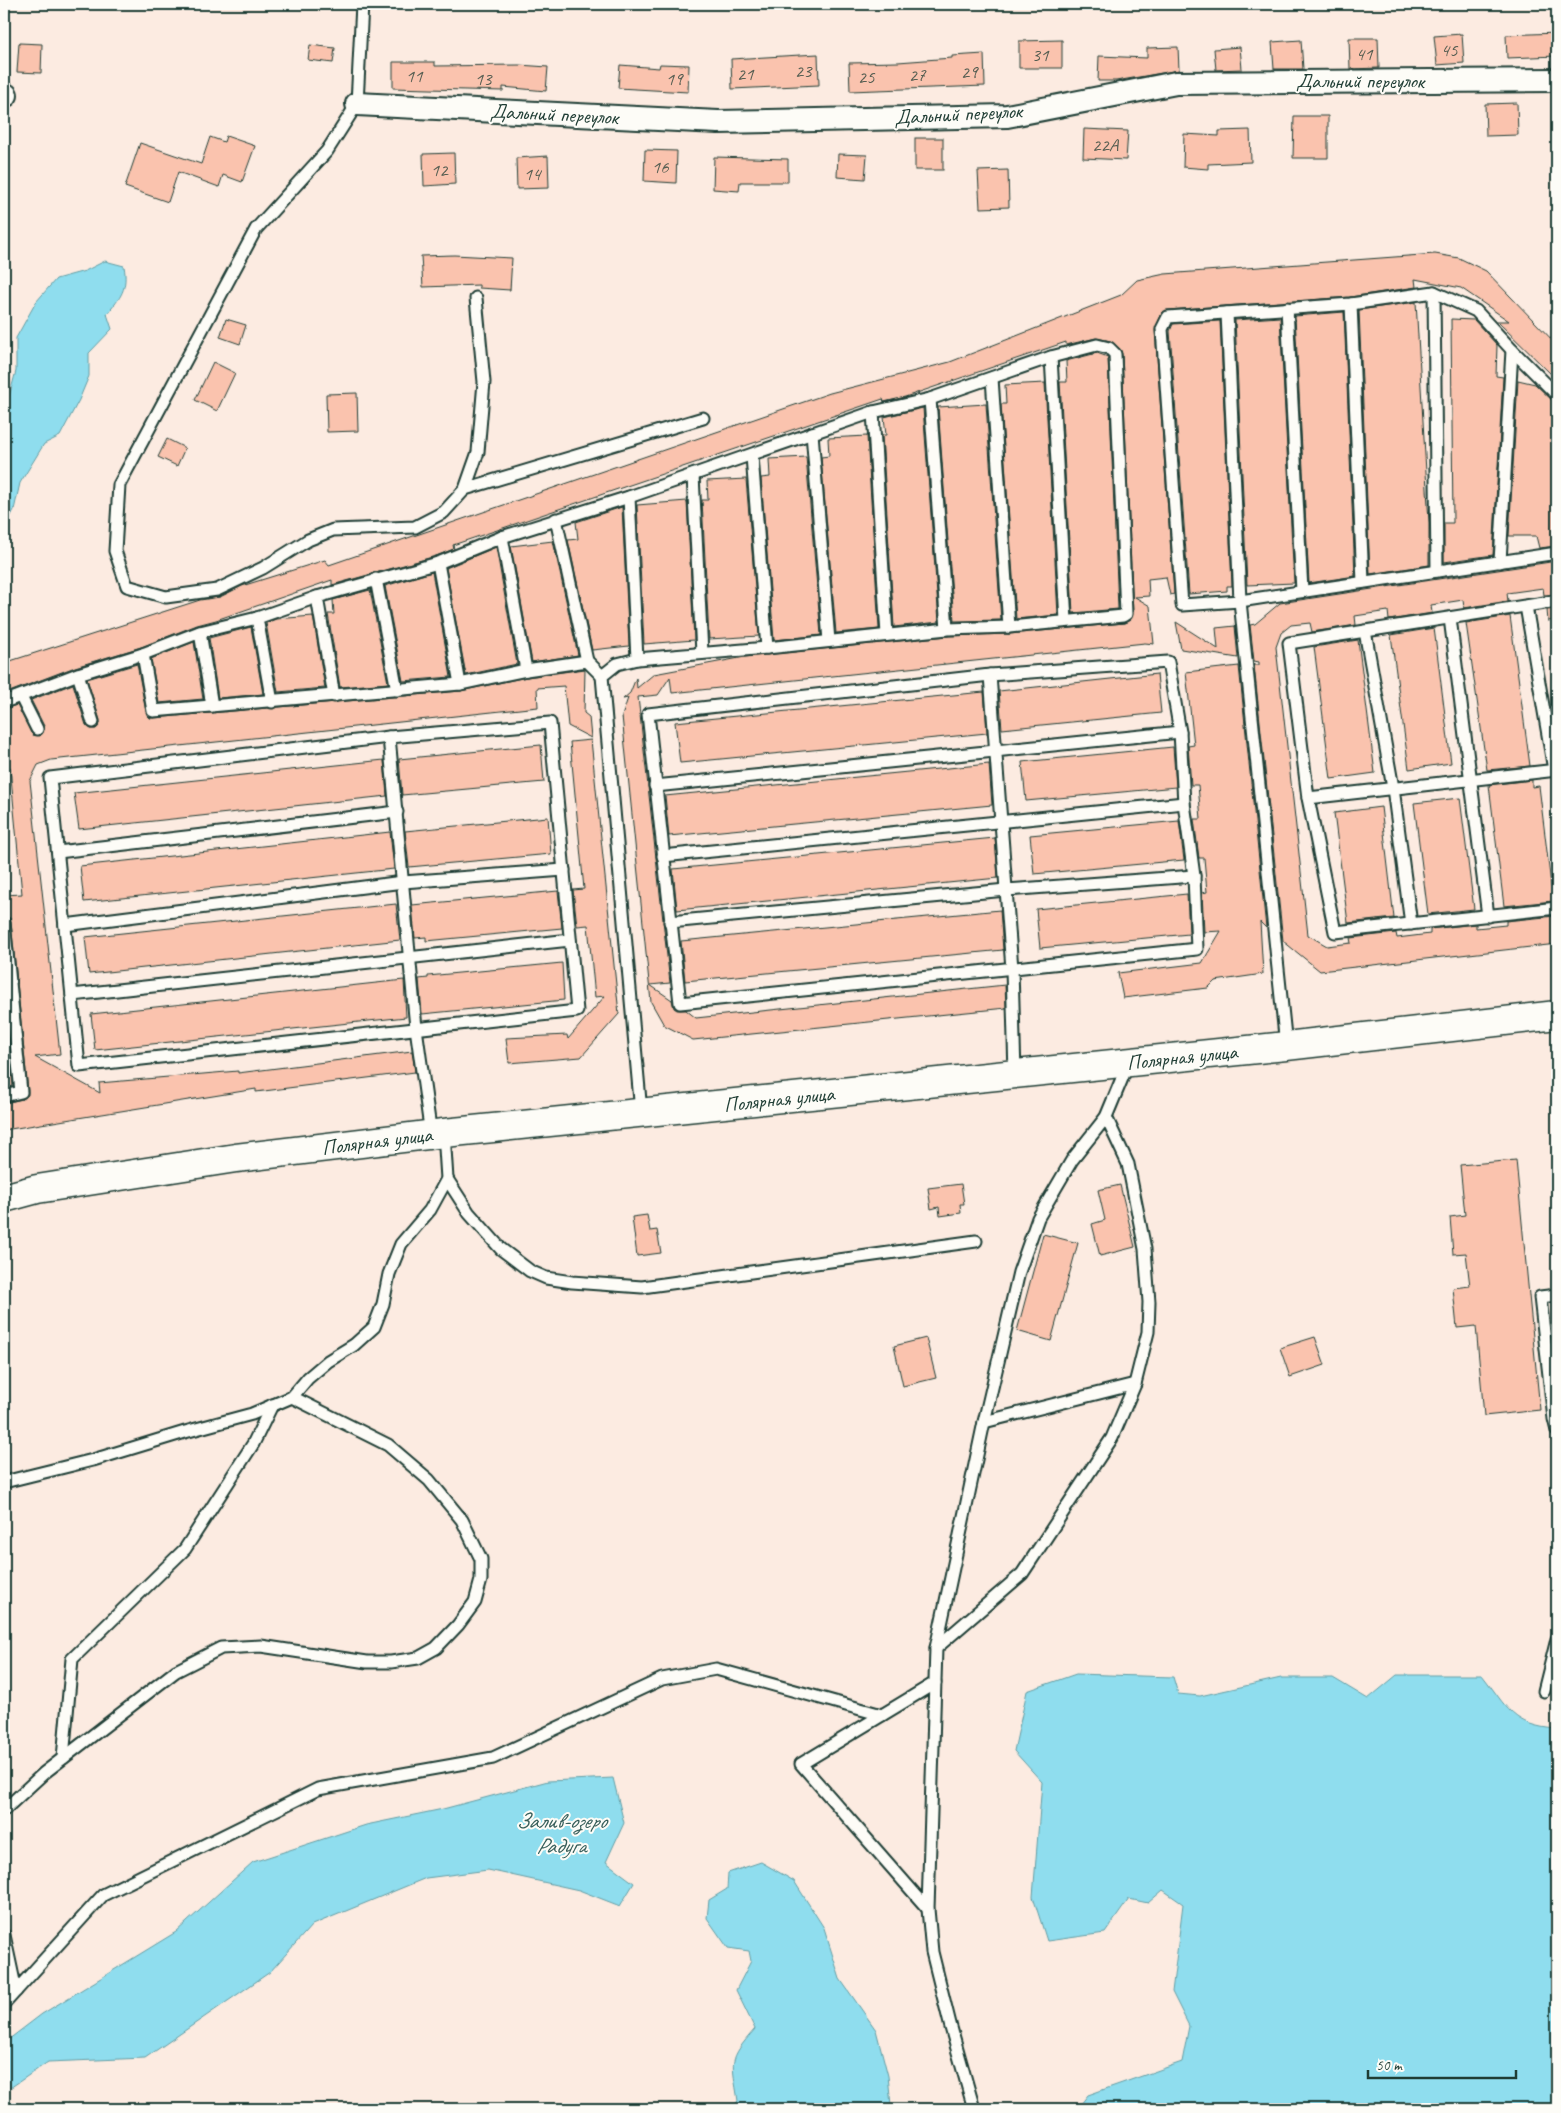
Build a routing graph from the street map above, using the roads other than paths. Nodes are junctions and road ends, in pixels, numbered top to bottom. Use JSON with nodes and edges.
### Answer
{"nodes":[{"id":1,"x":362,"y":4,"type":"edge"},
{"id":2,"x":1557,"y":80,"type":"edge"},
{"id":3,"x":357,"y":104,"type":"junction"},
{"id":4,"x":1434,"y":292,"type":"junction"},
{"id":5,"x":476,"y":298,"type":"dead end"},
{"id":6,"x":1351,"y":304,"type":"junction"},
{"id":7,"x":1287,"y":308,"type":"junction"},
{"id":8,"x":1227,"y":313,"type":"junction"},
{"id":9,"x":1512,"y":350,"type":"junction"},
{"id":10,"x":1051,"y":357,"type":"junction"},
{"id":11,"x":992,"y":378,"type":"junction"},
{"id":12,"x":1557,"y":395,"type":"edge"},
{"id":13,"x":930,"y":400,"type":"junction"},
{"id":14,"x":873,"y":412,"type":"junction"},
{"id":15,"x":703,"y":418,"type":"dead end"},
{"id":16,"x":812,"y":433,"type":"junction"},
{"id":17,"x":752,"y":456,"type":"junction"},
{"id":18,"x":693,"y":475,"type":"junction"},
{"id":19,"x":465,"y":489,"type":"junction"},
{"id":20,"x":629,"y":497,"type":"junction"},
{"id":21,"x":556,"y":519,"type":"junction"},
{"id":22,"x":502,"y":537,"type":"junction"},
{"id":23,"x":1557,"y":553,"type":"edge"},
{"id":24,"x":1500,"y":562,"type":"junction"},
{"id":25,"x":438,"y":563,"type":"junction"},
{"id":26,"x":1437,"y":571,"type":"junction"},
{"id":27,"x":376,"y":579,"type":"junction"},
{"id":28,"x":1363,"y":582,"type":"junction"},
{"id":29,"x":1302,"y":591,"type":"junction"},
{"id":30,"x":317,"y":597,"type":"junction"},
{"id":31,"x":1240,"y":601,"type":"junction"},
{"id":32,"x":1557,"y":601,"type":"edge"},
{"id":33,"x":1526,"y":606,"type":"junction"},
{"id":34,"x":257,"y":618,"type":"junction"},
{"id":35,"x":1450,"y":618,"type":"junction"},
{"id":36,"x":1066,"y":621,"type":"junction"},
{"id":37,"x":1009,"y":626,"type":"junction"},
{"id":38,"x":947,"y":629,"type":"junction"},
{"id":39,"x":1365,"y":631,"type":"junction"},
{"id":40,"x":200,"y":632,"type":"junction"},
{"id":41,"x":887,"y":635,"type":"junction"},
{"id":42,"x":829,"y":641,"type":"junction"},
{"id":43,"x":767,"y":648,"type":"junction"},
{"id":44,"x":702,"y":653,"type":"junction"},
{"id":45,"x":143,"y":654,"type":"junction"},
{"id":46,"x":637,"y":659,"type":"junction"},
{"id":47,"x":587,"y":661,"type":"junction"},
{"id":48,"x":526,"y":670,"type":"junction"},
{"id":49,"x":78,"y":674,"type":"junction"},
{"id":50,"x":990,"y":675,"type":"junction"},
{"id":51,"x":602,"y":676,"type":"junction"},
{"id":52,"x":460,"y":684,"type":"junction"},
{"id":53,"x":397,"y":690,"type":"junction"},
{"id":54,"x":334,"y":696,"type":"junction"},
{"id":55,"x":21,"y":697,"type":"junction"},
{"id":56,"x":4,"y":702,"type":"edge"},
{"id":57,"x":272,"y":702,"type":"junction"},
{"id":58,"x":212,"y":706,"type":"junction"},
{"id":59,"x":93,"y":722,"type":"dead end"},
{"id":60,"x":37,"y":730,"type":"dead end"},
{"id":61,"x":1180,"y":732,"type":"junction"},
{"id":62,"x":390,"y":738,"type":"junction"},
{"id":63,"x":996,"y":751,"type":"junction"},
{"id":64,"x":1556,"y":770,"type":"edge"},
{"id":65,"x":1472,"y":779,"type":"junction"},
{"id":66,"x":656,"y":786,"type":"junction"},
{"id":67,"x":1393,"y":788,"type":"junction"},
{"id":68,"x":1308,"y":798,"type":"junction"},
{"id":69,"x":1184,"y":804,"type":"junction"},
{"id":70,"x":396,"y":812,"type":"junction"},
{"id":71,"x":1001,"y":822,"type":"junction"},
{"id":72,"x":58,"y":852,"type":"junction"},
{"id":73,"x":663,"y":856,"type":"junction"},
{"id":74,"x":564,"y":870,"type":"junction"},
{"id":75,"x":1194,"y":876,"type":"junction"},
{"id":76,"x":403,"y":882,"type":"junction"},
{"id":77,"x":1006,"y":890,"type":"junction"},
{"id":78,"x":1557,"y":908,"type":"edge"},
{"id":79,"x":1488,"y":916,"type":"junction"},
{"id":80,"x":670,"y":922,"type":"junction"},
{"id":81,"x":4,"y":923,"type":"edge"},
{"id":82,"x":1411,"y":924,"type":"junction"},
{"id":83,"x":65,"y":925,"type":"junction"},
{"id":84,"x":570,"y":940,"type":"junction"},
{"id":85,"x":410,"y":957,"type":"junction"},
{"id":86,"x":1012,"y":969,"type":"junction"},
{"id":87,"x":72,"y":995,"type":"junction"},
{"id":88,"x":1557,"y":1015,"type":"edge"},
{"id":89,"x":416,"y":1028,"type":"junction"},
{"id":90,"x":1286,"y":1046,"type":"junction"},
{"id":91,"x":1129,"y":1063,"type":"junction"},
{"id":92,"x":1015,"y":1074,"type":"junction"},
{"id":93,"x":4,"y":1096,"type":"edge"},
{"id":94,"x":642,"y":1114,"type":"junction"},
{"id":95,"x":1106,"y":1117,"type":"junction"},
{"id":96,"x":438,"y":1134,"type":"junction"},
{"id":97,"x":447,"y":1179,"type":"junction"},
{"id":98,"x":4,"y":1198,"type":"edge"},
{"id":99,"x":976,"y":1241,"type":"dead end"},
{"id":100,"x":1557,"y":1295,"type":"edge"},
{"id":101,"x":1135,"y":1384,"type":"junction"},
{"id":102,"x":292,"y":1397,"type":"junction"},
{"id":103,"x":272,"y":1405,"type":"junction"},
{"id":104,"x":984,"y":1422,"type":"junction"},
{"id":105,"x":1557,"y":1431,"type":"edge"},
{"id":106,"x":4,"y":1482,"type":"edge"},
{"id":107,"x":1557,"y":1639,"type":"edge"},
{"id":108,"x":936,"y":1648,"type":"junction"},
{"id":109,"x":935,"y":1683,"type":"junction"},
{"id":110,"x":1544,"y":1691,"type":"dead end"},
{"id":111,"x":882,"y":1715,"type":"junction"},
{"id":112,"x":64,"y":1758,"type":"junction"},
{"id":113,"x":4,"y":1810,"type":"edge"},
{"id":114,"x":928,"y":1909,"type":"junction"},
{"id":115,"x":4,"y":1935,"type":"edge"},
{"id":116,"x":16,"y":1991,"type":"junction"},
{"id":117,"x":4,"y":2004,"type":"edge"},
{"id":118,"x":974,"y":2109,"type":"edge"}],
"edges":[{"from":1,"to":3,"type":"lane"},
{"from":2,"to":3,"type":"street","name":"Дальний переулок"},
{"from":3,"to":19,"type":"lane"},
{"from":4,"to":6,"type":"lane"},
{"from":4,"to":9,"type":"lane"},
{"from":4,"to":26,"type":"lane"},
{"from":5,"to":19,"type":"lane"},
{"from":6,"to":7,"type":"lane"},
{"from":6,"to":28,"type":"lane"},
{"from":7,"to":8,"type":"lane"},
{"from":7,"to":29,"type":"lane"},
{"from":8,"to":31,"type":"lane"},
{"from":8,"to":31,"type":"lane"},
{"from":9,"to":12,"type":"lane"},
{"from":9,"to":24,"type":"lane"},
{"from":10,"to":11,"type":"lane"},
{"from":10,"to":36,"type":"lane"},
{"from":10,"to":36,"type":"lane"},
{"from":11,"to":13,"type":"lane"},
{"from":11,"to":37,"type":"lane"},
{"from":13,"to":14,"type":"lane"},
{"from":13,"to":38,"type":"lane"},
{"from":14,"to":16,"type":"lane"},
{"from":14,"to":41,"type":"lane"},
{"from":15,"to":19,"type":"lane"},
{"from":16,"to":17,"type":"lane"},
{"from":16,"to":42,"type":"lane"},
{"from":17,"to":18,"type":"lane"},
{"from":17,"to":43,"type":"lane"},
{"from":18,"to":20,"type":"lane"},
{"from":18,"to":44,"type":"lane"},
{"from":20,"to":21,"type":"lane"},
{"from":20,"to":46,"type":"lane"},
{"from":21,"to":22,"type":"lane"},
{"from":21,"to":47,"type":"lane"},
{"from":22,"to":25,"type":"lane"},
{"from":22,"to":48,"type":"lane"},
{"from":23,"to":24,"type":"lane"},
{"from":24,"to":26,"type":"lane"},
{"from":25,"to":27,"type":"lane"},
{"from":25,"to":52,"type":"lane"},
{"from":26,"to":28,"type":"lane"},
{"from":27,"to":30,"type":"lane"},
{"from":27,"to":53,"type":"lane"},
{"from":28,"to":29,"type":"lane"},
{"from":29,"to":31,"type":"lane"},
{"from":30,"to":34,"type":"lane"},
{"from":30,"to":54,"type":"lane"},
{"from":31,"to":90,"type":"lane"},
{"from":32,"to":33,"type":"lane"},
{"from":33,"to":35,"type":"lane"},
{"from":33,"to":64,"type":"lane"},
{"from":34,"to":40,"type":"lane"},
{"from":34,"to":57,"type":"lane"},
{"from":35,"to":39,"type":"lane"},
{"from":35,"to":65,"type":"lane"},
{"from":36,"to":37,"type":"lane"},
{"from":37,"to":38,"type":"lane"},
{"from":38,"to":41,"type":"lane"},
{"from":39,"to":67,"type":"lane"},
{"from":39,"to":68,"type":"lane"},
{"from":40,"to":45,"type":"lane"},
{"from":40,"to":58,"type":"lane"},
{"from":41,"to":42,"type":"lane"},
{"from":42,"to":43,"type":"lane"},
{"from":43,"to":44,"type":"lane"},
{"from":44,"to":46,"type":"lane"},
{"from":45,"to":49,"type":"lane"},
{"from":45,"to":58,"type":"lane"},
{"from":46,"to":51,"type":"lane"},
{"from":47,"to":48,"type":"lane"},
{"from":47,"to":51,"type":"lane"},
{"from":48,"to":52,"type":"lane"},
{"from":49,"to":55,"type":"lane"},
{"from":49,"to":59,"type":"lane"},
{"from":50,"to":61,"type":"lane"},
{"from":50,"to":63,"type":"lane"},
{"from":50,"to":66,"type":"lane"},
{"from":51,"to":94,"type":"lane"},
{"from":52,"to":53,"type":"lane"},
{"from":53,"to":54,"type":"lane"},
{"from":54,"to":57,"type":"lane"},
{"from":55,"to":56,"type":"lane"},
{"from":55,"to":60,"type":"lane"},
{"from":57,"to":58,"type":"lane"},
{"from":61,"to":63,"type":"lane"},
{"from":61,"to":69,"type":"lane"},
{"from":62,"to":70,"type":"lane"},
{"from":62,"to":72,"type":"lane"},
{"from":62,"to":74,"type":"lane"},
{"from":63,"to":66,"type":"lane"},
{"from":63,"to":71,"type":"lane"},
{"from":64,"to":65,"type":"lane"},
{"from":65,"to":67,"type":"lane"},
{"from":65,"to":79,"type":"lane"},
{"from":66,"to":73,"type":"lane"},
{"from":67,"to":68,"type":"lane"},
{"from":67,"to":82,"type":"lane"},
{"from":68,"to":82,"type":"lane"},
{"from":69,"to":71,"type":"lane"},
{"from":69,"to":75,"type":"lane"},
{"from":70,"to":72,"type":"lane"},
{"from":70,"to":76,"type":"lane"},
{"from":71,"to":73,"type":"lane"},
{"from":71,"to":77,"type":"lane"},
{"from":72,"to":83,"type":"lane"},
{"from":73,"to":80,"type":"lane"},
{"from":74,"to":76,"type":"lane"},
{"from":74,"to":84,"type":"lane"},
{"from":75,"to":77,"type":"lane"},
{"from":75,"to":86,"type":"lane"},
{"from":76,"to":83,"type":"lane"},
{"from":76,"to":85,"type":"lane"},
{"from":77,"to":80,"type":"lane"},
{"from":77,"to":86,"type":"lane"},
{"from":78,"to":79,"type":"lane"},
{"from":79,"to":82,"type":"lane"},
{"from":80,"to":86,"type":"lane"},
{"from":81,"to":93,"type":"lane"},
{"from":83,"to":87,"type":"lane"},
{"from":84,"to":85,"type":"lane"},
{"from":84,"to":89,"type":"lane"},
{"from":85,"to":87,"type":"lane"},
{"from":85,"to":89,"type":"lane"},
{"from":86,"to":92,"type":"lane"},
{"from":87,"to":89,"type":"lane"},
{"from":88,"to":90,"type":"main road","name":"Полярная улица"},
{"from":89,"to":96,"type":"lane"},
{"from":90,"to":91,"type":"main road","name":"Полярная улица"},
{"from":91,"to":92,"type":"main road","name":"Полярная улица"},
{"from":91,"to":95,"type":"lane"},
{"from":92,"to":94,"type":"main road","name":"Полярная улица"},
{"from":94,"to":96,"type":"main road","name":"Полярная улица"},
{"from":95,"to":101,"type":"lane"},
{"from":95,"to":104,"type":"lane"},
{"from":96,"to":97,"type":"lane"},
{"from":96,"to":98,"type":"main road","name":"Полярная улица"},
{"from":97,"to":99,"type":"lane"},
{"from":97,"to":102,"type":"lane"},
{"from":100,"to":105,"type":"lane"},
{"from":101,"to":104,"type":"lane"},
{"from":101,"to":108,"type":"lane"},
{"from":102,"to":103,"type":"lane"},
{"from":102,"to":112,"type":"lane"},
{"from":103,"to":106,"type":"lane"},
{"from":103,"to":112,"type":"lane"},
{"from":104,"to":108,"type":"lane"},
{"from":107,"to":110,"type":"lane"},
{"from":108,"to":109,"type":"lane"},
{"from":109,"to":111,"type":"lane"},
{"from":109,"to":114,"type":"lane"},
{"from":111,"to":114,"type":"lane"},
{"from":111,"to":116,"type":"lane"},
{"from":112,"to":113,"type":"lane"},
{"from":114,"to":118,"type":"lane"},
{"from":115,"to":116,"type":"lane"},
{"from":116,"to":117,"type":"lane"}]}
